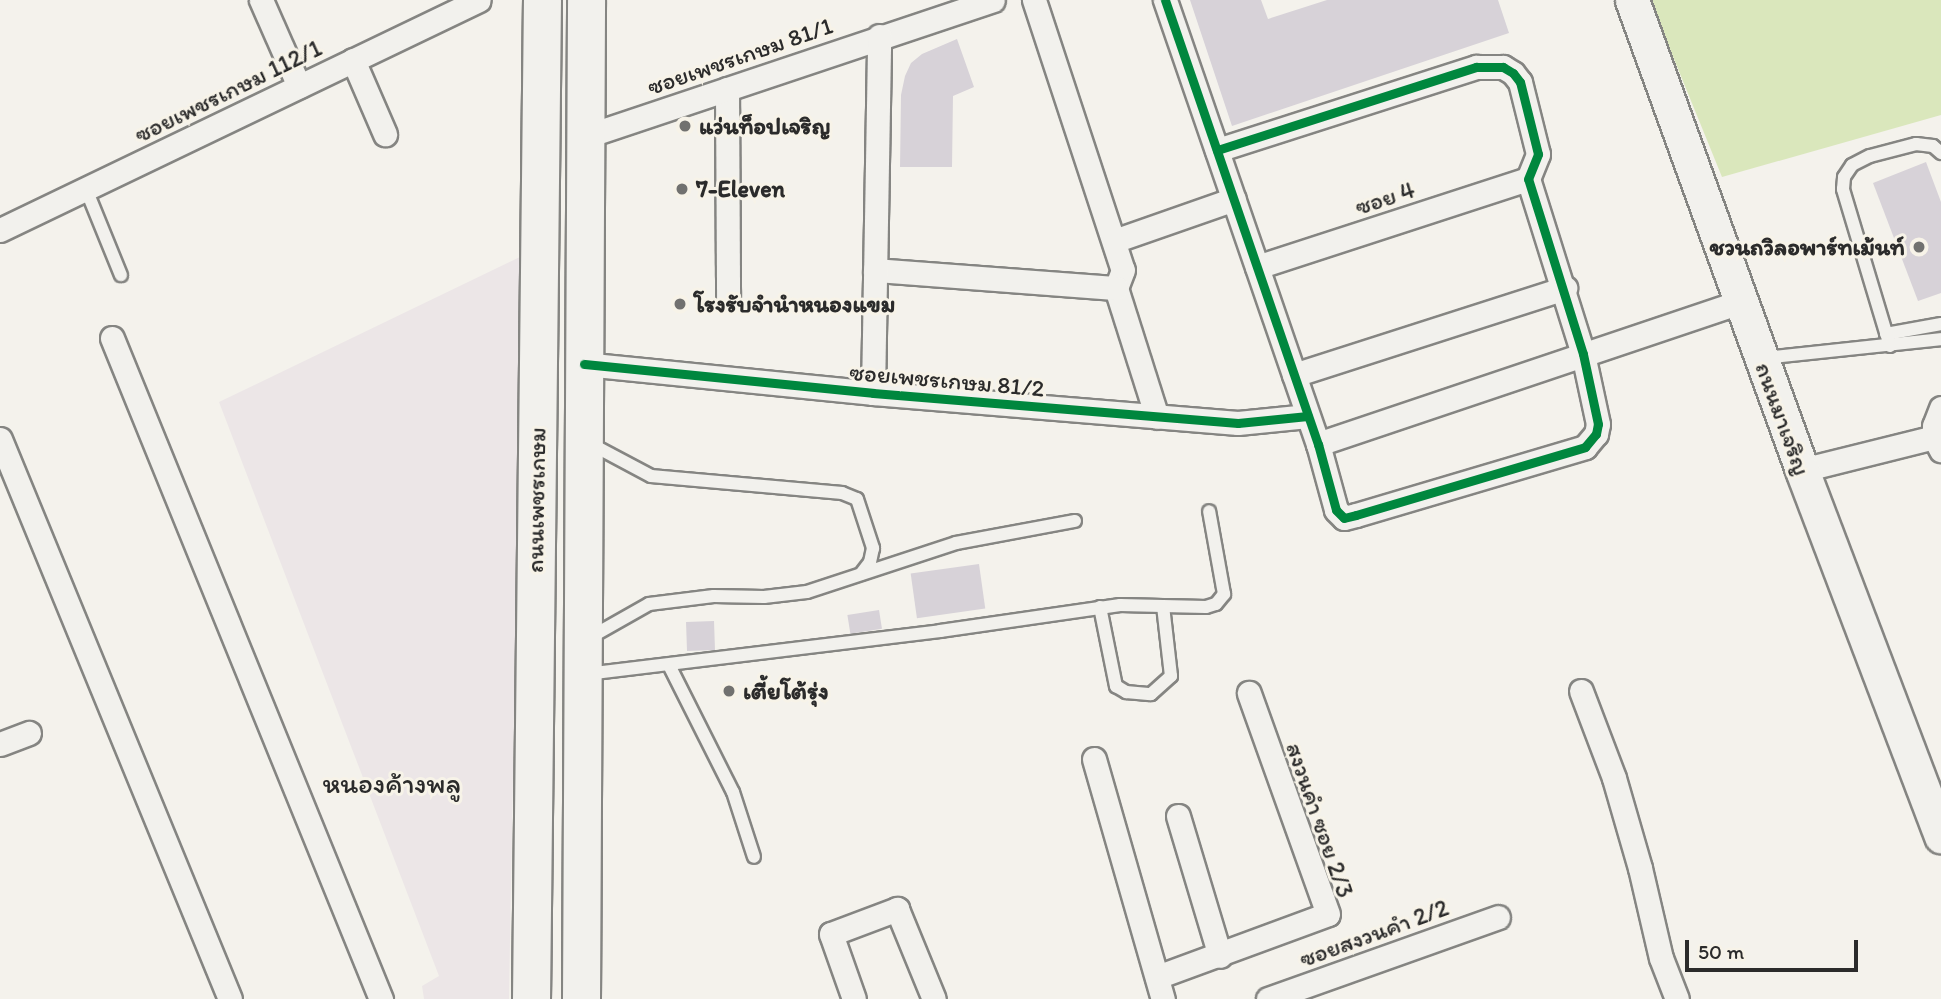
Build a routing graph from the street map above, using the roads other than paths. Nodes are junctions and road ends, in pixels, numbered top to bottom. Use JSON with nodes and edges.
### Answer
{"nodes":[{"id":1,"x":261,"y":0,"type":"edge"},
{"id":2,"x":478,"y":0,"type":"edge"},
{"id":3,"x":541,"y":0,"type":"edge"},
{"id":4,"x":586,"y":0,"type":"edge"},
{"id":5,"x":993,"y":0,"type":"edge"},
{"id":6,"x":1034,"y":0,"type":"edge"},
{"id":7,"x":1165,"y":0,"type":"edge"},
{"id":8,"x":1632,"y":0,"type":"edge"},
{"id":9,"x":880,"y":36,"type":"junction"},
{"id":10,"x":353,"y":60,"type":"junction"},
{"id":11,"x":299,"y":86,"type":"junction"},
{"id":12,"x":727,"y":89,"type":"junction"},
{"id":13,"x":386,"y":134,"type":"dead end"},
{"id":14,"x":584,"y":137,"type":"junction"},
{"id":15,"x":1217,"y":150,"type":"junction"},
{"id":16,"x":1941,"y":153,"type":"edge"},
{"id":17,"x":1528,"y":179,"type":"junction"},
{"id":18,"x":86,"y":189,"type":"junction"},
{"id":19,"x":1234,"y":199,"type":"junction"},
{"id":20,"x":0,"y":230,"type":"edge"},
{"id":21,"x":1114,"y":242,"type":"junction"},
{"id":22,"x":1257,"y":267,"type":"junction"},
{"id":23,"x":876,"y":270,"type":"junction"},
{"id":24,"x":121,"y":275,"type":"dead end"},
{"id":25,"x":1116,"y":288,"type":"junction"},
{"id":26,"x":1564,"y":288,"type":"junction"},
{"id":27,"x":728,"y":295,"type":"dead end"},
{"id":28,"x":1741,"y":302,"type":"junction"},
{"id":29,"x":1941,"y":324,"type":"edge"},
{"id":30,"x":112,"y":338,"type":"dead end"},
{"id":31,"x":1941,"y":339,"type":"edge"},
{"id":32,"x":1888,"y":340,"type":"junction"},
{"id":33,"x":1583,"y":355,"type":"junction"},
{"id":34,"x":1761,"y":358,"type":"junction"},
{"id":35,"x":584,"y":364,"type":"junction"},
{"id":36,"x":1294,"y":375,"type":"junction"},
{"id":37,"x":873,"y":393,"type":"junction"},
{"id":38,"x":1941,"y":408,"type":"edge"},
{"id":39,"x":1308,"y":416,"type":"junction"},
{"id":40,"x":1157,"y":417,"type":"junction"},
{"id":41,"x":0,"y":439,"type":"edge"},
{"id":42,"x":584,"y":440,"type":"junction"},
{"id":43,"x":1318,"y":444,"type":"junction"},
{"id":44,"x":1938,"y":444,"type":"edge"},
{"id":45,"x":1802,"y":470,"type":"junction"},
{"id":46,"x":1209,"y":511,"type":"dead end"},
{"id":47,"x":1075,"y":521,"type":"dead end"},
{"id":48,"x":861,"y":575,"type":"junction"},
{"id":49,"x":1163,"y":606,"type":"junction"},
{"id":50,"x":1100,"y":607,"type":"junction"},
{"id":51,"x":583,"y":658,"type":"junction"},
{"id":52,"x":669,"y":665,"type":"junction"},
{"id":53,"x":1581,"y":691,"type":"dead end"},
{"id":54,"x":1249,"y":692,"type":"dead end"},
{"id":55,"x":29,"y":733,"type":"dead end"},
{"id":56,"x":0,"y":744,"type":"edge"},
{"id":57,"x":1094,"y":759,"type":"dead end"},
{"id":58,"x":1178,"y":816,"type":"dead end"},
{"id":59,"x":1941,"y":836,"type":"edge"},
{"id":60,"x":754,"y":858,"type":"dead end"},
{"id":61,"x":1498,"y":916,"type":"dead end"},
{"id":62,"x":1220,"y":956,"type":"junction"},
{"id":63,"x":1160,"y":988,"type":"edge"},
{"id":64,"x":230,"y":999,"type":"edge"},
{"id":65,"x":381,"y":999,"type":"edge"},
{"id":66,"x":531,"y":999,"type":"edge"},
{"id":67,"x":581,"y":999,"type":"edge"},
{"id":68,"x":855,"y":999,"type":"edge"},
{"id":69,"x":934,"y":999,"type":"edge"},
{"id":70,"x":1268,"y":999,"type":"edge"},
{"id":71,"x":1677,"y":999,"type":"edge"}],
"edges":[{"from":1,"to":11,"type":"street"},
{"from":2,"to":10,"type":"street","name":"ซอยเพชรเกษม 112/1"},
{"from":3,"to":66,"type":"main road","name":"ถนนเพชรเกษม"},
{"from":4,"to":14,"type":"main road","name":"ถนนเพชรเกษม"},
{"from":5,"to":9,"type":"street","name":"ซอยเพชรเกษม 81/1"},
{"from":6,"to":21,"type":"street"},
{"from":7,"to":15,"type":"street"},
{"from":8,"to":28,"type":"main road","name":"ถนนมาเจริญ"},
{"from":9,"to":12,"type":"street","name":"ซอยเพชรเกษม 81/1"},
{"from":9,"to":23,"type":"street"},
{"from":10,"to":11,"type":"street","name":"ซอยเพชรเกษม 112/1"},
{"from":10,"to":13,"type":"street"},
{"from":11,"to":18,"type":"street","name":"ซอยเพชรเกษม 112/1"},
{"from":12,"to":14,"type":"street","name":"ซอยเพชรเกษม 81/1"},
{"from":12,"to":27,"type":"street"},
{"from":14,"to":35,"type":"main road","name":"ถนนเพชรเกษม"},
{"from":15,"to":17,"type":"street"},
{"from":15,"to":19,"type":"street"},
{"from":16,"to":32,"type":"lane"},
{"from":17,"to":22,"type":"street","name":"ซอย 4"},
{"from":17,"to":26,"type":"street"},
{"from":18,"to":20,"type":"street","name":"ซอยเพชรเกษม 112/1"},
{"from":18,"to":24,"type":"lane"},
{"from":19,"to":21,"type":"street"},
{"from":19,"to":22,"type":"street"},
{"from":21,"to":25,"type":"street"},
{"from":22,"to":36,"type":"street"},
{"from":23,"to":25,"type":"street"},
{"from":23,"to":37,"type":"street"},
{"from":25,"to":40,"type":"street"},
{"from":26,"to":33,"type":"street"},
{"from":26,"to":36,"type":"street"},
{"from":28,"to":33,"type":"street"},
{"from":28,"to":34,"type":"main road","name":"ถนนมาเจริญ"},
{"from":29,"to":32,"type":"lane"},
{"from":30,"to":65,"type":"street"},
{"from":31,"to":32,"type":"lane"},
{"from":32,"to":34,"type":"lane"},
{"from":33,"to":43,"type":"street"},
{"from":33,"to":43,"type":"street"},
{"from":34,"to":45,"type":"main road","name":"ถนนมาเจริญ"},
{"from":35,"to":37,"type":"street","name":"ซอยเพชรเกษม 81/2"},
{"from":35,"to":42,"type":"main road","name":"ถนนเพชรเกษม"},
{"from":36,"to":39,"type":"street"},
{"from":37,"to":40,"type":"street","name":"ซอยเพชรเกษม 81/2"},
{"from":38,"to":44,"type":"street"},
{"from":39,"to":40,"type":"street","name":"ซอยเพชรเกษม 81/2"},
{"from":39,"to":43,"type":"street"},
{"from":41,"to":64,"type":"street"},
{"from":42,"to":48,"type":"lane"},
{"from":42,"to":51,"type":"main road","name":"ถนนเพชรเกษม"},
{"from":44,"to":45,"type":"street"},
{"from":45,"to":59,"type":"main road","name":"ถนนมาเจริญ"},
{"from":46,"to":49,"type":"lane"},
{"from":47,"to":48,"type":"lane"},
{"from":48,"to":51,"type":"lane"},
{"from":49,"to":50,"type":"lane"},
{"from":49,"to":50,"type":"lane"},
{"from":50,"to":52,"type":"lane"},
{"from":51,"to":52,"type":"lane"},
{"from":51,"to":67,"type":"main road","name":"ถนนเพชรเกษม"},
{"from":52,"to":60,"type":"lane"},
{"from":53,"to":71,"type":"street"},
{"from":54,"to":62,"type":"street","name":"สงวนคำ ซอย 2/3"},
{"from":55,"to":56,"type":"street"},
{"from":57,"to":63,"type":"street"},
{"from":58,"to":62,"type":"street"},
{"from":61,"to":70,"type":"street","name":"ซอยสงวนคำ 2/2"},
{"from":62,"to":63,"type":"street","name":"สงวนคำ ซอย 2/3"},
{"from":68,"to":69,"type":"street"}]}
